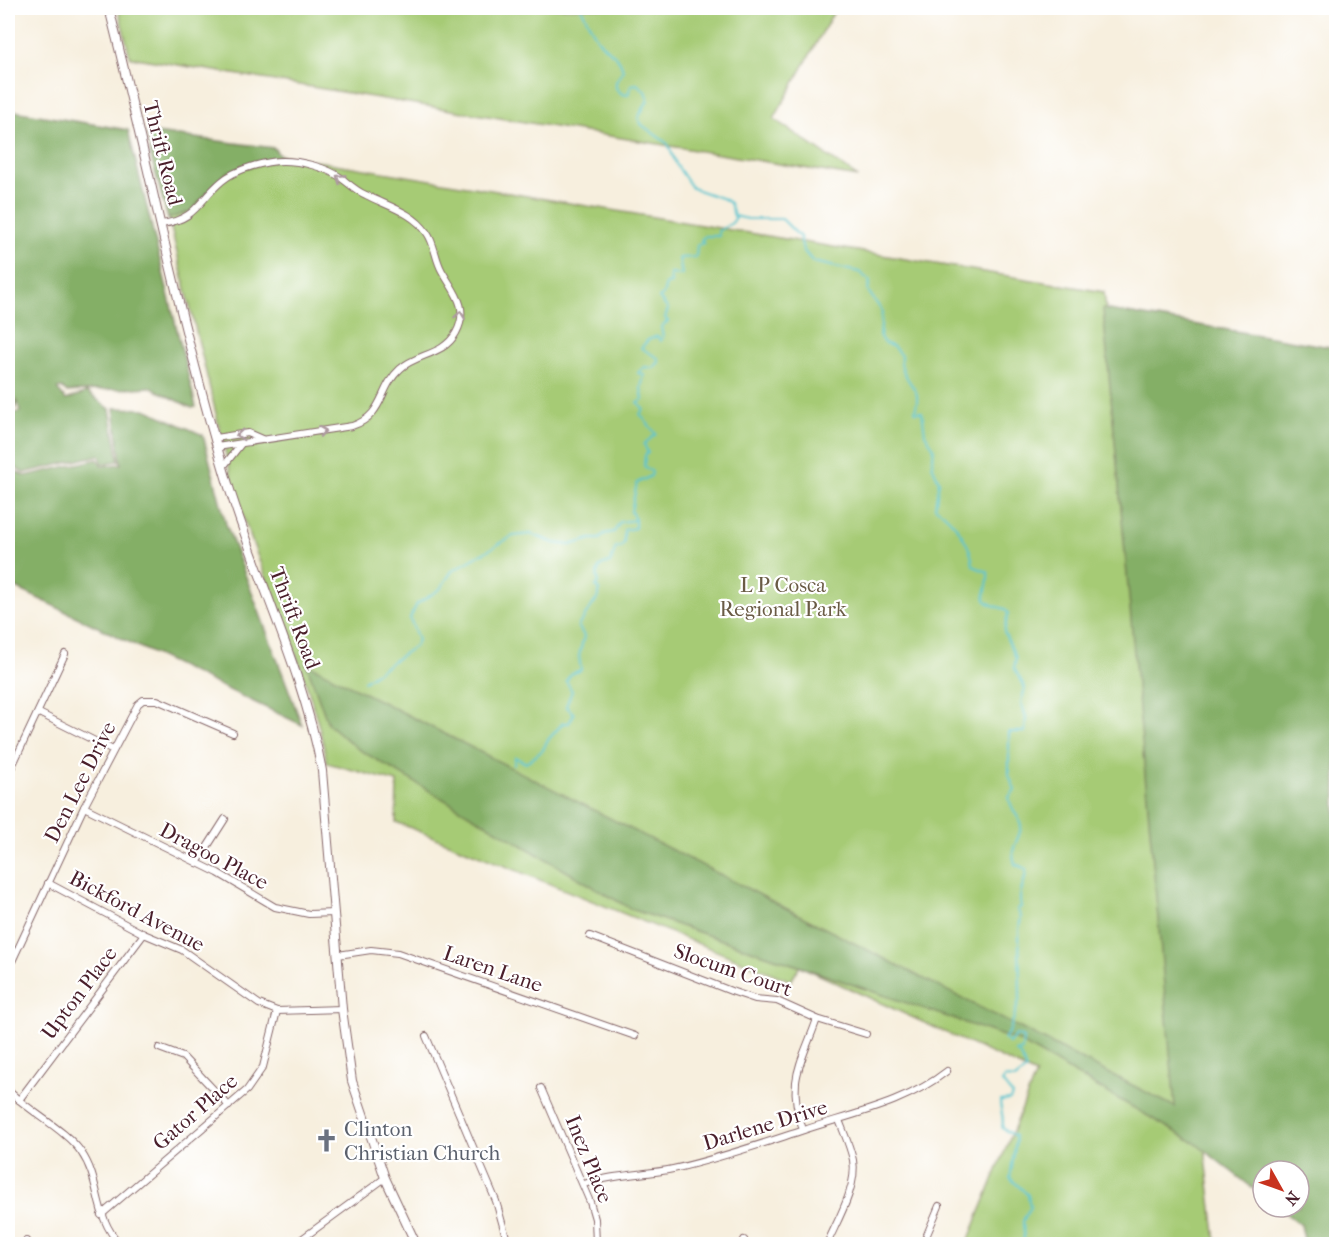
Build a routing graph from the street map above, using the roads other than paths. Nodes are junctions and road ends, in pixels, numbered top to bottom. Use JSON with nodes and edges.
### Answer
{"nodes":[{"id":1,"x":109,"y":8,"type":"edge"},
{"id":2,"x":162,"y":224,"type":"junction"},
{"id":3,"x":215,"y":438,"type":"junction"},
{"id":4,"x":264,"y":440,"type":"junction"},
{"id":5,"x":242,"y":443,"type":"junction"},
{"id":6,"x":217,"y":447,"type":"junction"},
{"id":7,"x":223,"y":467,"type":"junction"},
{"id":8,"x":66,"y":654,"type":"dead end"},
{"id":9,"x":39,"y":713,"type":"junction"},
{"id":10,"x":233,"y":733,"type":"dead end"},
{"id":11,"x":113,"y":750,"type":"junction"},
{"id":12,"x":8,"y":775,"type":"edge"},
{"id":13,"x":84,"y":807,"type":"junction"},
{"id":14,"x":225,"y":819,"type":"dead end"},
{"id":15,"x":197,"y":863,"type":"junction"},
{"id":16,"x":48,"y":883,"type":"junction"},
{"id":17,"x":334,"y":913,"type":"junction"},
{"id":18,"x":144,"y":934,"type":"junction"},
{"id":19,"x":590,"y":936,"type":"dead end"},
{"id":20,"x":338,"y":955,"type":"junction"},
{"id":21,"x":8,"y":970,"type":"edge"},
{"id":22,"x":342,"y":1009,"type":"junction"},
{"id":23,"x":277,"y":1011,"type":"junction"},
{"id":24,"x":817,"y":1018,"type":"junction"},
{"id":25,"x":866,"y":1034,"type":"dead end"},
{"id":26,"x":426,"y":1036,"type":"dead end"},
{"id":27,"x":635,"y":1036,"type":"dead end"},
{"id":28,"x":159,"y":1048,"type":"dead end"},
{"id":29,"x":946,"y":1071,"type":"dead end"},
{"id":30,"x":541,"y":1088,"type":"dead end"},
{"id":31,"x":8,"y":1090,"type":"edge"},
{"id":32,"x":19,"y":1100,"type":"junction"},
{"id":33,"x":229,"y":1106,"type":"junction"},
{"id":34,"x":839,"y":1120,"type":"junction"},
{"id":35,"x":803,"y":1130,"type":"junction"},
{"id":36,"x":385,"y":1178,"type":"junction"},
{"id":37,"x":584,"y":1184,"type":"junction"},
{"id":38,"x":939,"y":1206,"type":"dead end"},
{"id":39,"x":101,"y":1215,"type":"junction"},
{"id":40,"x":120,"y":1245,"type":"edge"},
{"id":41,"x":295,"y":1245,"type":"edge"},
{"id":42,"x":416,"y":1245,"type":"edge"},
{"id":43,"x":508,"y":1245,"type":"edge"},
{"id":44,"x":596,"y":1245,"type":"edge"},
{"id":45,"x":827,"y":1245,"type":"edge"},
{"id":46,"x":923,"y":1245,"type":"edge"}],
"edges":[{"from":1,"to":2,"type":"street","name":"Thrift Road"},
{"from":2,"to":3,"type":"street","name":"Thrift Road"},
{"from":4,"to":2,"type":"street","one_way":true},
{"from":4,"to":3,"type":"street","one_way":true},
{"from":3,"to":6,"type":"street","name":"Thrift Road"},
{"from":4,"to":5,"type":"street"},
{"from":5,"to":6,"type":"street"},
{"from":5,"to":7,"type":"street"},
{"from":6,"to":7,"type":"street","name":"Thrift Road"},
{"from":7,"to":17,"type":"street","name":"Thrift Road"},
{"from":8,"to":9,"type":"street"},
{"from":9,"to":11,"type":"street"},
{"from":9,"to":12,"type":"street"},
{"from":10,"to":11,"type":"street","name":"Den Lee Drive"},
{"from":11,"to":13,"type":"street","name":"Den Lee Drive"},
{"from":13,"to":15,"type":"street","name":"Dragoo Place"},
{"from":13,"to":16,"type":"street","name":"Den Lee Drive"},
{"from":14,"to":15,"type":"street"},
{"from":15,"to":17,"type":"street","name":"Dragoo Place"},
{"from":16,"to":18,"type":"street","name":"Bickford Avenue"},
{"from":16,"to":21,"type":"street","name":"Den Lee Drive"},
{"from":17,"to":20,"type":"street","name":"Thrift Road"},
{"from":18,"to":23,"type":"street","name":"Bickford Avenue"},
{"from":18,"to":32,"type":"street","name":"Upton Place"},
{"from":19,"to":24,"type":"street","name":"Slocum Court"},
{"from":20,"to":22,"type":"street","name":"Thrift Road"},
{"from":20,"to":27,"type":"street","name":"Laren Lane"},
{"from":22,"to":23,"type":"street","name":"Bickford Avenue"},
{"from":22,"to":36,"type":"street","name":"Thrift Road"},
{"from":23,"to":33,"type":"street","name":"Gator Place"},
{"from":24,"to":25,"type":"street","name":"Slocum Court"},
{"from":24,"to":35,"type":"street"},
{"from":26,"to":43,"type":"street"},
{"from":28,"to":33,"type":"street"},
{"from":29,"to":34,"type":"street","name":"Darlene Drive"},
{"from":30,"to":37,"type":"street","name":"Inez Place"},
{"from":31,"to":32,"type":"street"},
{"from":32,"to":39,"type":"street"},
{"from":33,"to":39,"type":"street","name":"Gator Place"},
{"from":34,"to":35,"type":"street","name":"Darlene Drive"},
{"from":34,"to":45,"type":"street"},
{"from":35,"to":37,"type":"street","name":"Darlene Drive"},
{"from":36,"to":41,"type":"street"},
{"from":36,"to":42,"type":"street","name":"Thrift Road"},
{"from":37,"to":44,"type":"street","name":"Inez Place"},
{"from":38,"to":46,"type":"street"},
{"from":39,"to":40,"type":"street"}]}
